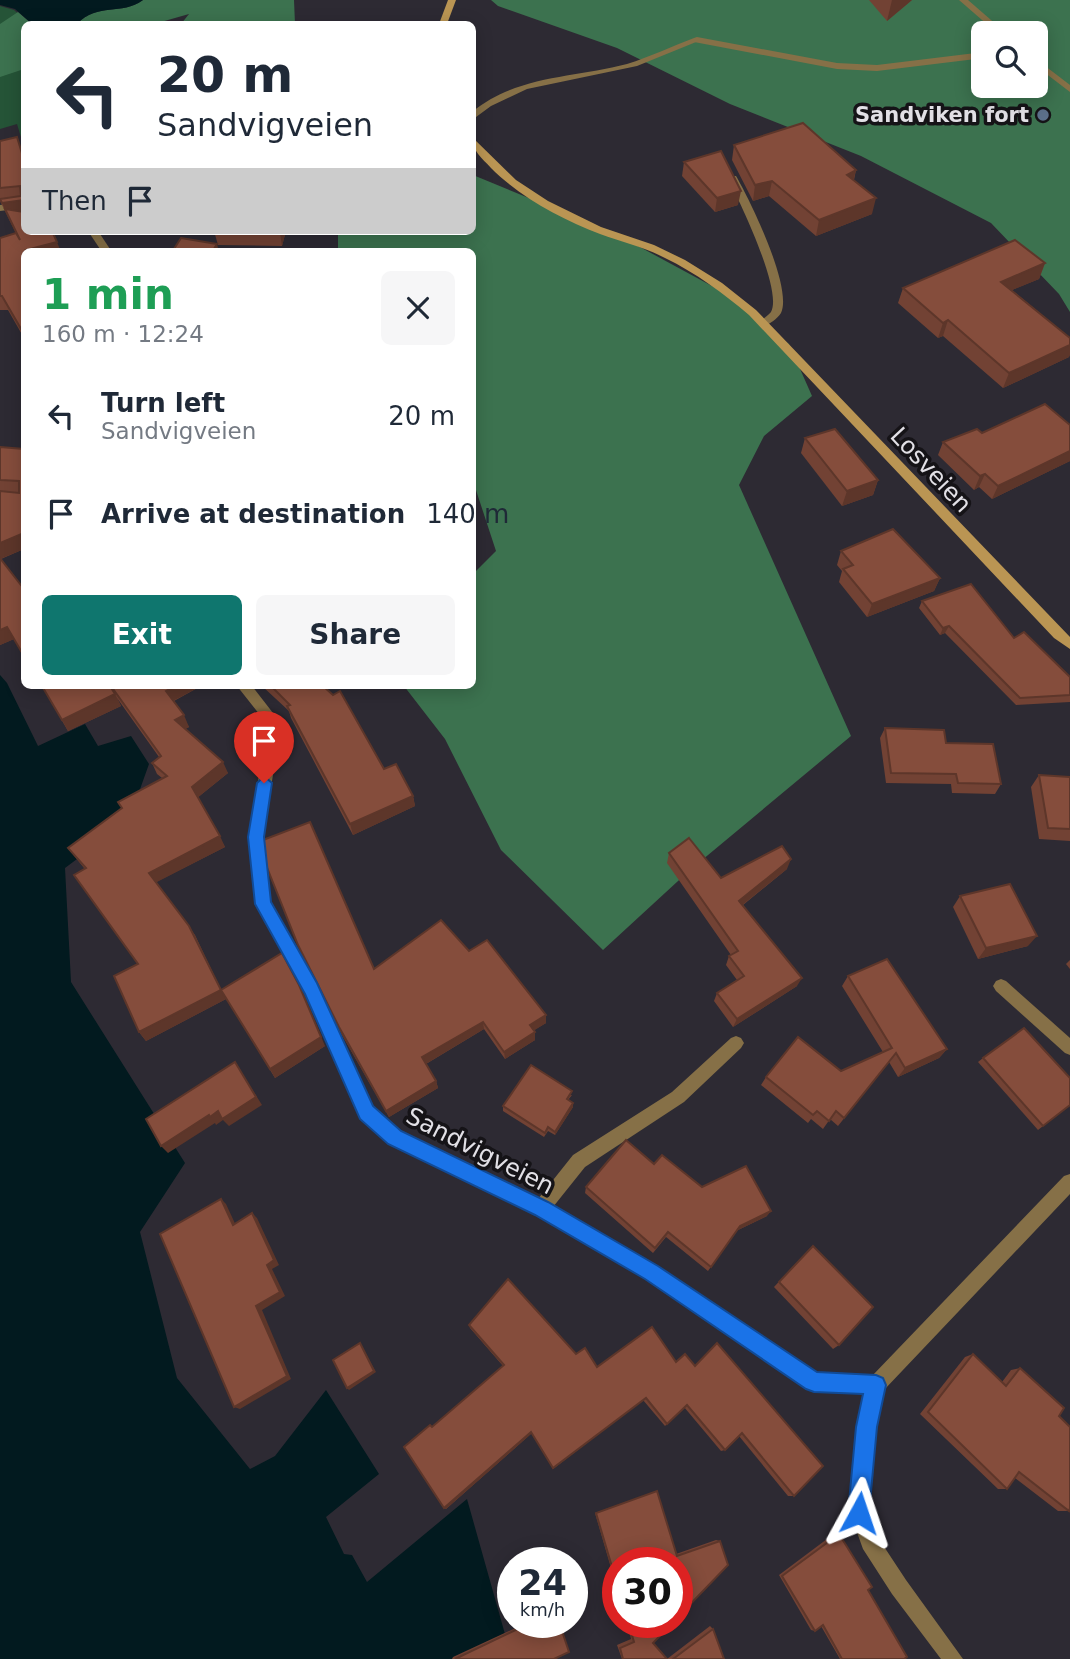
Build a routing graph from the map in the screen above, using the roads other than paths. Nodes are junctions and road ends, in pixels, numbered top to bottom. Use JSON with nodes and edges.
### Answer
{"nodes":[{"id":1,"x":452,"y":0,"type":"edge"},
{"id":2,"x":963,"y":0,"type":"edge"},
{"id":3,"x":444,"y":21,"type":"edge"},
{"id":4,"x":988,"y":21,"type":"edge"},
{"id":5,"x":971,"y":57,"type":"edge"},
{"id":6,"x":1048,"y":72,"type":"edge"},
{"id":7,"x":1070,"y":89,"type":"edge"},
{"id":8,"x":476,"y":114,"type":"edge"},
{"id":9,"x":476,"y":145,"type":"edge"},
{"id":10,"x":728,"y":167,"type":"edge"},
{"id":11,"x":21,"y":205,"type":"edge"},
{"id":12,"x":0,"y":208,"type":"edge"},
{"id":13,"x":764,"y":323,"type":"junction"},
{"id":14,"x":1070,"y":644,"type":"edge"},
{"id":15,"x":246,"y":689,"type":"edge"},
{"id":16,"x":1001,"y":986,"type":"dead end"},
{"id":17,"x":736,"y":1043,"type":"dead end"},
{"id":18,"x":1070,"y":1048,"type":"edge"},
{"id":19,"x":1070,"y":1182,"type":"edge"},
{"id":20,"x":541,"y":1209,"type":"junction"},
{"id":21,"x":876,"y":1385,"type":"junction"},
{"id":22,"x":953,"y":1659,"type":"edge"}],
"edges":[{"from":1,"to":3,"type":"street"},
{"from":2,"to":4,"type":"street"},
{"from":5,"to":8,"type":"street"},
{"from":6,"to":7,"type":"street"},
{"from":9,"to":13,"type":"street","name":"Losveien"},
{"from":10,"to":13,"type":"street"},
{"from":11,"to":12,"type":"street"},
{"from":13,"to":14,"type":"street","name":"Losveien"},
{"from":15,"to":20,"type":"street","name":"Sandvigveien"},
{"from":16,"to":18,"type":"street"},
{"from":17,"to":20,"type":"street"},
{"from":19,"to":21,"type":"street"},
{"from":20,"to":21,"type":"street","name":"Sandvigveien"},
{"from":21,"to":22,"type":"street"}]}
